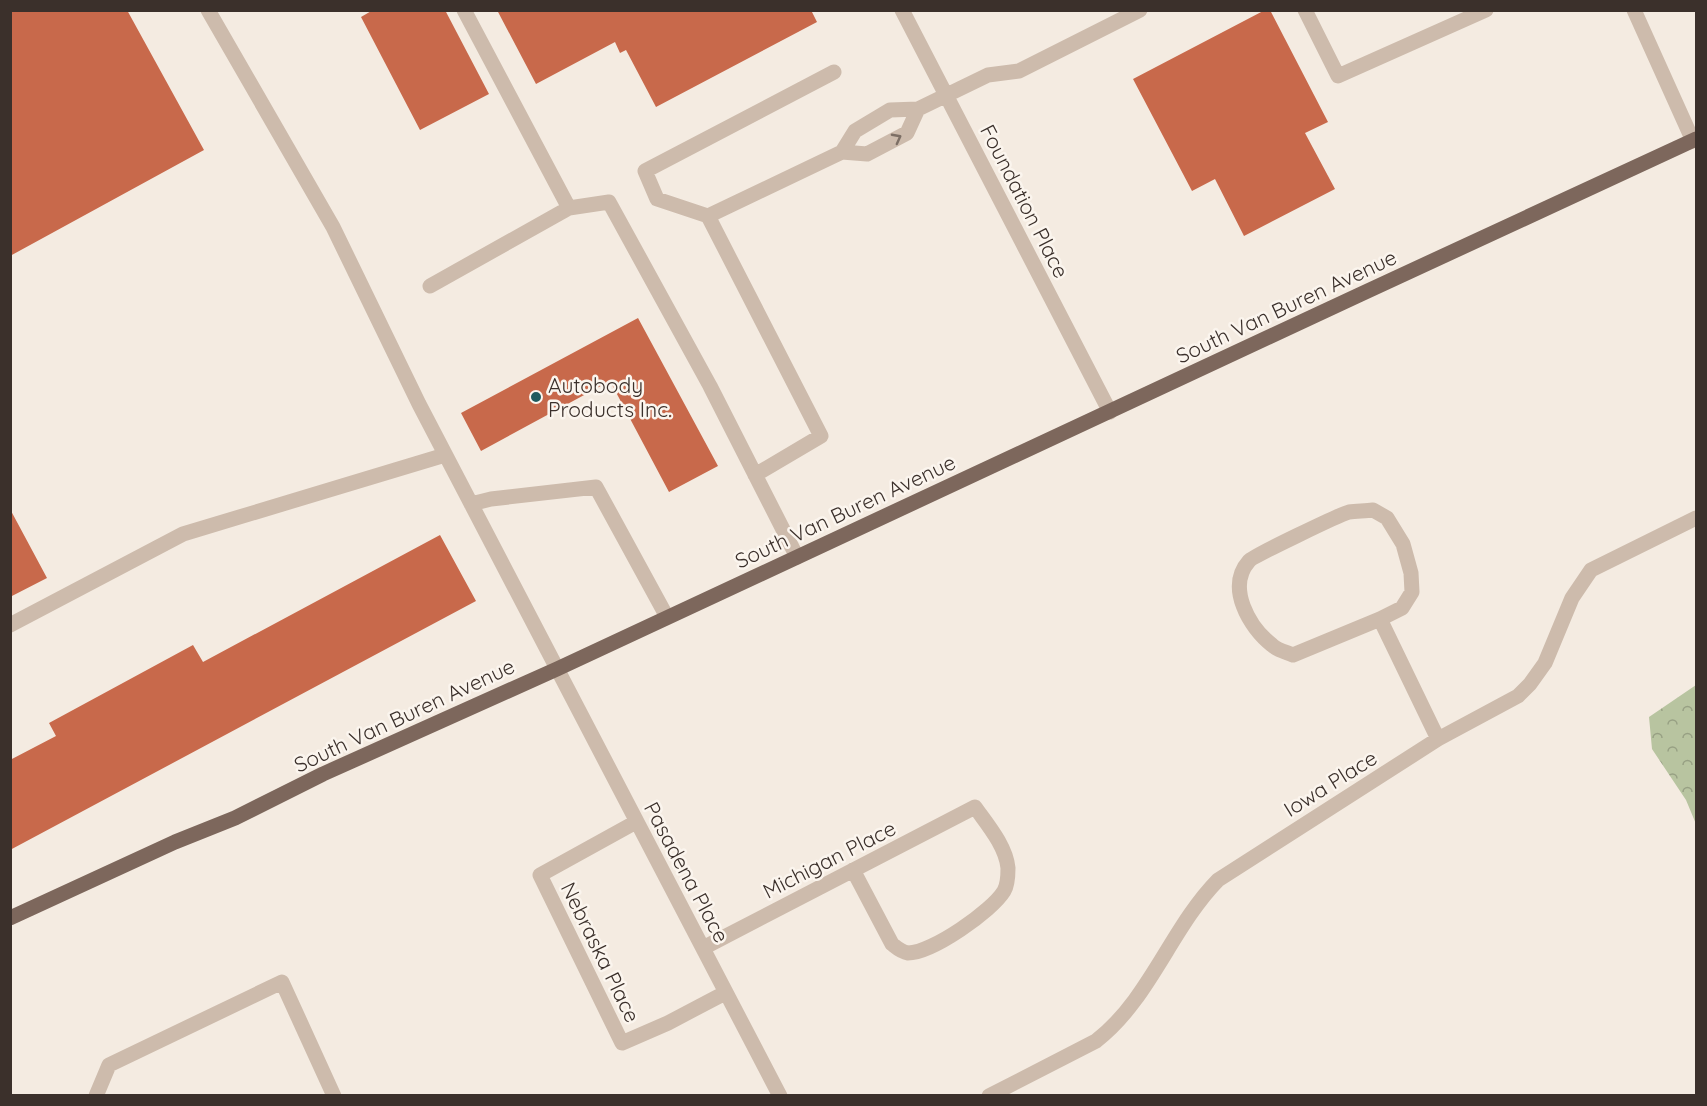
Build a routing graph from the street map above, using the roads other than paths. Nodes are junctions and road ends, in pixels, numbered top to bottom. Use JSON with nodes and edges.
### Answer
{"nodes":[{"id":1,"x":208,"y":10,"type":"edge"},
{"id":2,"x":464,"y":10,"type":"edge"},
{"id":3,"x":902,"y":10,"type":"edge"},
{"id":4,"x":1140,"y":10,"type":"edge"},
{"id":5,"x":1305,"y":10,"type":"edge"},
{"id":6,"x":1486,"y":10,"type":"edge"},
{"id":7,"x":1634,"y":10,"type":"edge"},
{"id":8,"x":834,"y":72,"type":"dead end"},
{"id":9,"x":947,"y":95,"type":"junction"},
{"id":10,"x":918,"y":110,"type":"junction"},
{"id":11,"x":1695,"y":140,"type":"edge"},
{"id":12,"x":842,"y":152,"type":"junction"},
{"id":13,"x":569,"y":208,"type":"junction"},
{"id":14,"x":708,"y":216,"type":"junction"},
{"id":15,"x":430,"y":286,"type":"dead end"},
{"id":16,"x":1110,"y":412,"type":"junction"},
{"id":17,"x":445,"y":455,"type":"junction"},
{"id":18,"x":755,"y":475,"type":"junction"},
{"id":19,"x":471,"y":504,"type":"junction"},
{"id":20,"x":1696,"y":518,"type":"edge"},
{"id":21,"x":798,"y":557,"type":"junction"},
{"id":22,"x":667,"y":617,"type":"junction"},
{"id":23,"x":1380,"y":619,"type":"junction"},
{"id":24,"x":10,"y":625,"type":"edge"},
{"id":25,"x":557,"y":669,"type":"junction"},
{"id":26,"x":1438,"y":739,"type":"junction"},
{"id":27,"x":636,"y":822,"type":"junction"},
{"id":28,"x":853,"y":870,"type":"junction"},
{"id":29,"x":10,"y":918,"type":"edge"},
{"id":30,"x":703,"y":948,"type":"junction"},
{"id":31,"x":725,"y":993,"type":"junction"},
{"id":32,"x":96,"y":1095,"type":"edge"},
{"id":33,"x":334,"y":1095,"type":"edge"},
{"id":34,"x":780,"y":1095,"type":"edge"},
{"id":35,"x":989,"y":1095,"type":"edge"}],
"edges":[{"from":1,"to":17,"type":"street","name":"Pasadena Place"},
{"from":2,"to":13,"type":"street"},
{"from":3,"to":9,"type":"street","name":"Foundation Place"},
{"from":4,"to":9,"type":"street"},
{"from":5,"to":6,"type":"street"},
{"from":7,"to":11,"type":"street"},
{"from":8,"to":14,"type":"street"},
{"from":9,"to":10,"type":"street"},
{"from":9,"to":16,"type":"street","name":"Foundation Place"},
{"from":10,"to":12,"type":"street"},
{"from":12,"to":10,"type":"street","one_way":true},
{"from":11,"to":16,"type":"main road","name":"South Van Buren Avenue"},
{"from":12,"to":14,"type":"street"},
{"from":13,"to":15,"type":"street"},
{"from":13,"to":18,"type":"street"},
{"from":14,"to":18,"type":"street"},
{"from":16,"to":21,"type":"main road","name":"South Van Buren Avenue"},
{"from":17,"to":19,"type":"street","name":"Pasadena Place"},
{"from":17,"to":24,"type":"street"},
{"from":18,"to":21,"type":"street"},
{"from":19,"to":22,"type":"street"},
{"from":19,"to":25,"type":"street","name":"Pasadena Place"},
{"from":20,"to":26,"type":"street","name":"Iowa Place"},
{"from":21,"to":22,"type":"main road","name":"South Van Buren Avenue"},
{"from":22,"to":25,"type":"main road","name":"South Van Buren Avenue"},
{"from":23,"to":23,"type":"street"},
{"from":23,"to":26,"type":"street"},
{"from":25,"to":27,"type":"street","name":"Pasadena Place"},
{"from":25,"to":29,"type":"main road","name":"South Van Buren Avenue"},
{"from":26,"to":35,"type":"street","name":"Iowa Place"},
{"from":27,"to":30,"type":"street","name":"Pasadena Place"},
{"from":27,"to":31,"type":"street","name":"Nebraska Place"},
{"from":28,"to":28,"type":"street","name":"Michigan Place"},
{"from":28,"to":30,"type":"street","name":"Michigan Place"},
{"from":30,"to":31,"type":"street","name":"Pasadena Place"},
{"from":31,"to":34,"type":"street","name":"Pasadena Place"},
{"from":32,"to":33,"type":"street"}]}
